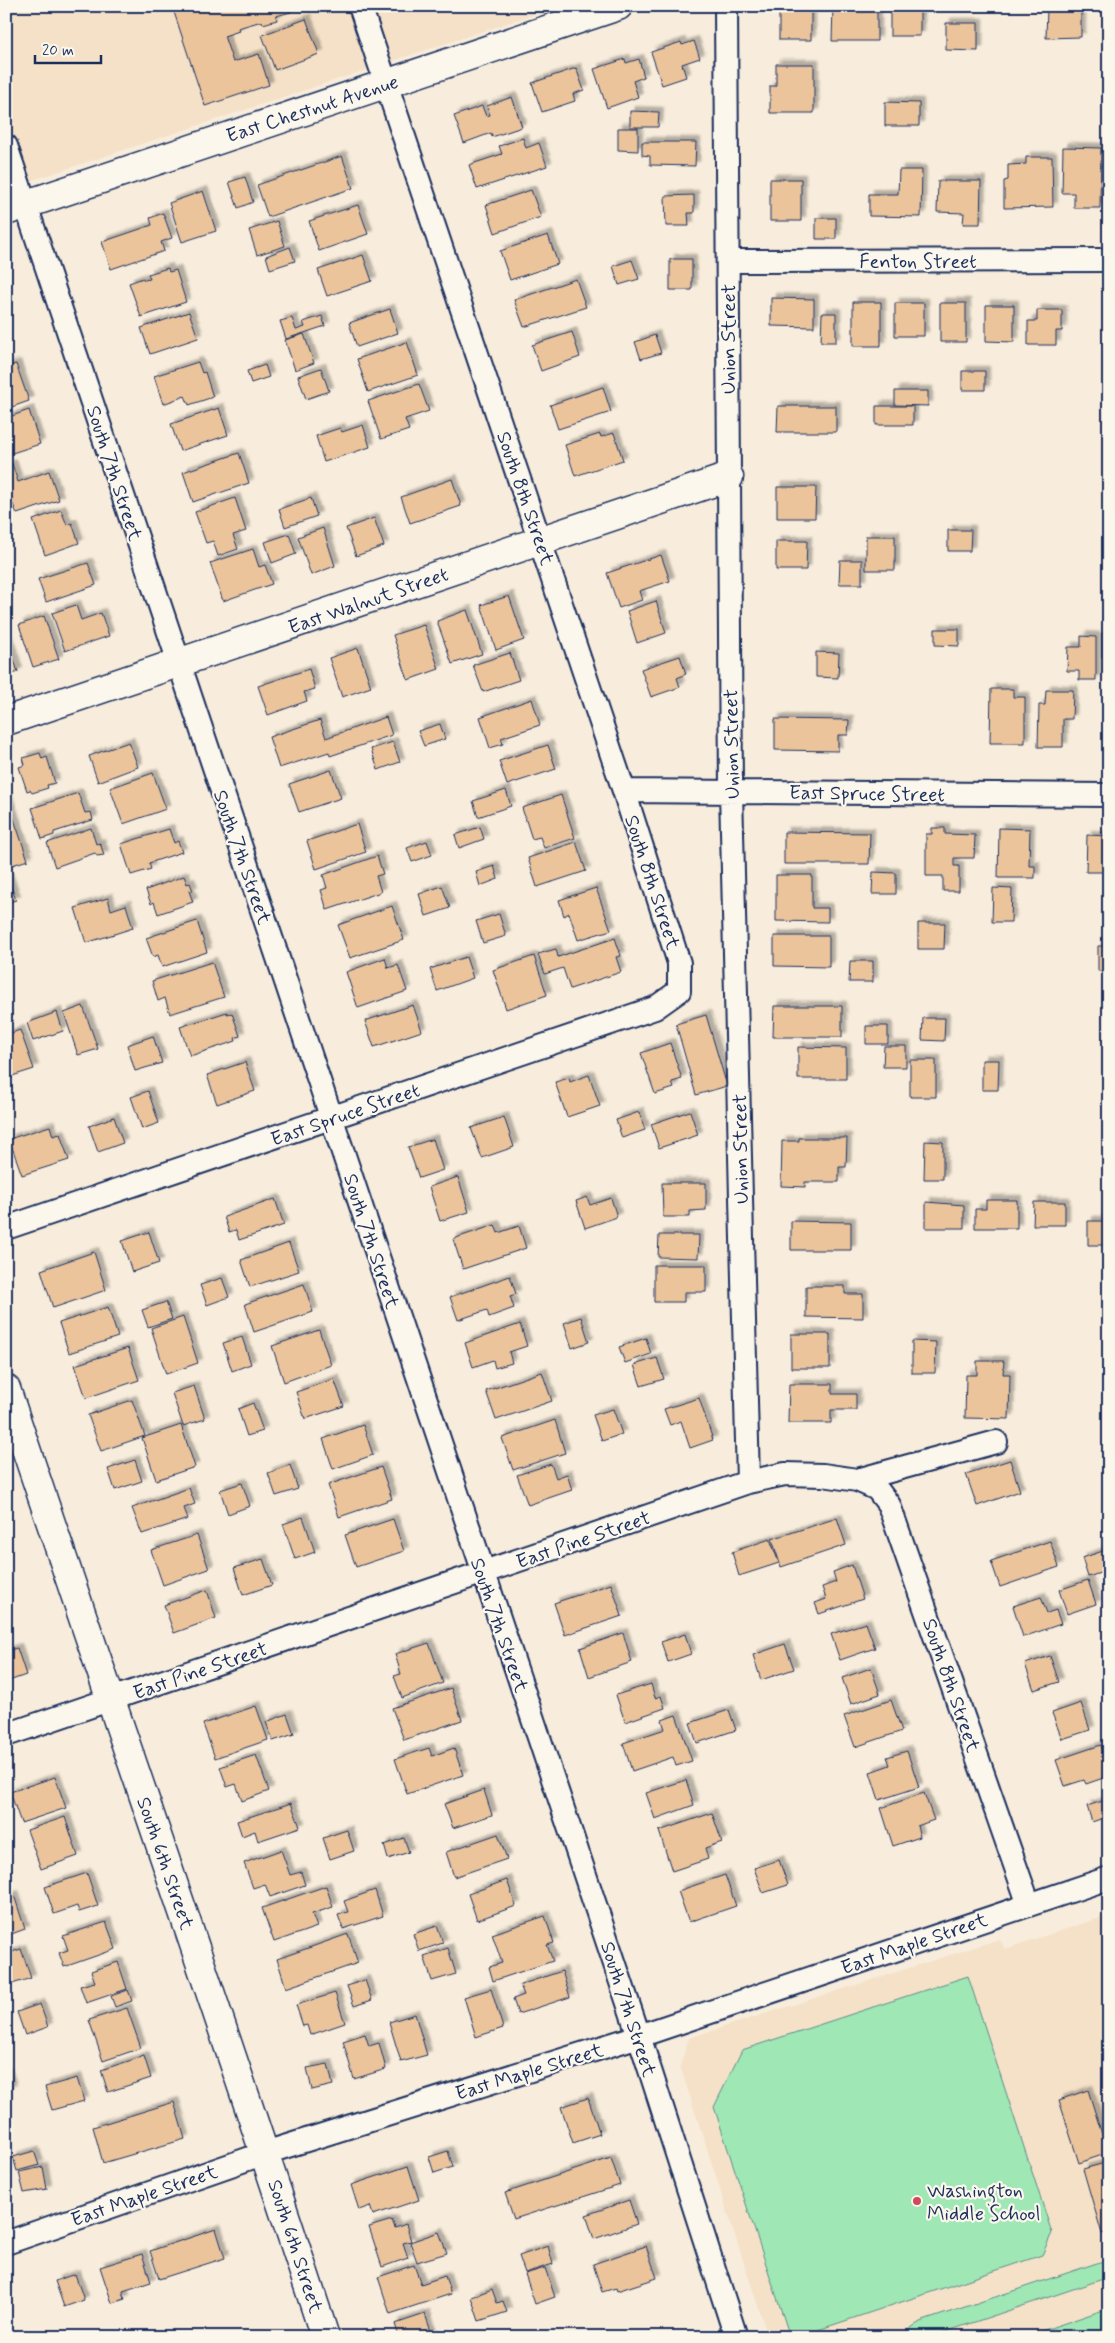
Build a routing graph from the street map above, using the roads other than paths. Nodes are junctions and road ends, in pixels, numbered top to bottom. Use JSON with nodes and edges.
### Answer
{"nodes":[{"id":1,"x":360,"y":6,"type":"edge"},
{"id":2,"x":618,"y":6,"type":"edge"},
{"id":3,"x":726,"y":6,"type":"edge"},
{"id":4,"x":386,"y":84,"type":"junction"},
{"id":5,"x":6,"y":146,"type":"edge"},
{"id":6,"x":16,"y":208,"type":"edge"},
{"id":7,"x":1109,"y":260,"type":"edge"},
{"id":8,"x":728,"y":261,"type":"junction"},
{"id":9,"x":729,"y":477,"type":"junction"},
{"id":10,"x":541,"y":541,"type":"junction"},
{"id":11,"x":178,"y":664,"type":"junction"},
{"id":12,"x":6,"y":721,"type":"edge"},
{"id":13,"x":624,"y":791,"type":"junction"},
{"id":14,"x":731,"y":791,"type":"junction"},
{"id":15,"x":1109,"y":795,"type":"edge"},
{"id":16,"x":679,"y":992,"type":"joint"},
{"id":17,"x":331,"y":1118,"type":"junction"},
{"id":18,"x":6,"y":1228,"type":"edge"},
{"id":19,"x":6,"y":1389,"type":"edge"},
{"id":20,"x":996,"y":1442,"type":"dead end"},
{"id":21,"x":857,"y":1480,"type":"junction"},
{"id":22,"x":748,"y":1482,"type":"junction"},
{"id":23,"x":482,"y":1573,"type":"junction"},
{"id":24,"x":110,"y":1701,"type":"junction"},
{"id":25,"x":6,"y":1736,"type":"edge"},
{"id":26,"x":1109,"y":1878,"type":"edge"},
{"id":27,"x":1029,"y":1905,"type":"junction"},
{"id":28,"x":639,"y":2036,"type":"junction"},
{"id":29,"x":266,"y":2153,"type":"junction"},
{"id":30,"x":6,"y":2243,"type":"edge"},
{"id":31,"x":325,"y":2337,"type":"edge"},
{"id":32,"x":736,"y":2337,"type":"edge"}],
"edges":[{"from":1,"to":4,"type":"street","name":"South 8th Street"},
{"from":2,"to":4,"type":"street","name":"East Chestnut Avenue"},
{"from":3,"to":8,"type":"street","name":"Union Street"},
{"from":4,"to":6,"type":"street","name":"East Chestnut Avenue"},
{"from":4,"to":10,"type":"street","name":"South 8th Street"},
{"from":5,"to":6,"type":"street","name":"South 7th Street"},
{"from":6,"to":11,"type":"street","name":"South 7th Street"},
{"from":7,"to":8,"type":"street","name":"Fenton Street"},
{"from":8,"to":9,"type":"street","name":"Union Street"},
{"from":9,"to":10,"type":"street","name":"East Walnut Street"},
{"from":9,"to":14,"type":"street","name":"Union Street"},
{"from":10,"to":11,"type":"street","name":"East Walnut Street"},
{"from":10,"to":13,"type":"street","name":"South 8th Street"},
{"from":11,"to":12,"type":"street","name":"East Walnut Street"},
{"from":11,"to":17,"type":"street","name":"South 7th Street"},
{"from":13,"to":14,"type":"street","name":"East Spruce Street"},
{"from":13,"to":16,"type":"street","name":"South 8th Street"},
{"from":14,"to":15,"type":"street","name":"East Spruce Street"},
{"from":14,"to":22,"type":"street","name":"Union Street"},
{"from":16,"to":17,"type":"street","name":"East Spruce Street"},
{"from":17,"to":18,"type":"street","name":"East Spruce Street"},
{"from":17,"to":23,"type":"street","name":"South 7th Street"},
{"from":19,"to":24,"type":"street","name":"South 6th Street"},
{"from":20,"to":21,"type":"street","name":"East Pine Street"},
{"from":21,"to":22,"type":"street","name":"East Pine Street"},
{"from":21,"to":27,"type":"street","name":"South 8th Street"},
{"from":22,"to":23,"type":"street","name":"East Pine Street"},
{"from":23,"to":24,"type":"street","name":"East Pine Street"},
{"from":23,"to":28,"type":"street","name":"South 7th Street"},
{"from":24,"to":25,"type":"street","name":"East Pine Street"},
{"from":24,"to":29,"type":"street","name":"South 6th Street"},
{"from":26,"to":27,"type":"street","name":"East Maple Street"},
{"from":27,"to":28,"type":"street","name":"East Maple Street"},
{"from":28,"to":29,"type":"street","name":"East Maple Street"},
{"from":28,"to":32,"type":"street","name":"South 7th Street"},
{"from":29,"to":30,"type":"street","name":"East Maple Street"},
{"from":29,"to":31,"type":"street","name":"South 6th Street"}]}
